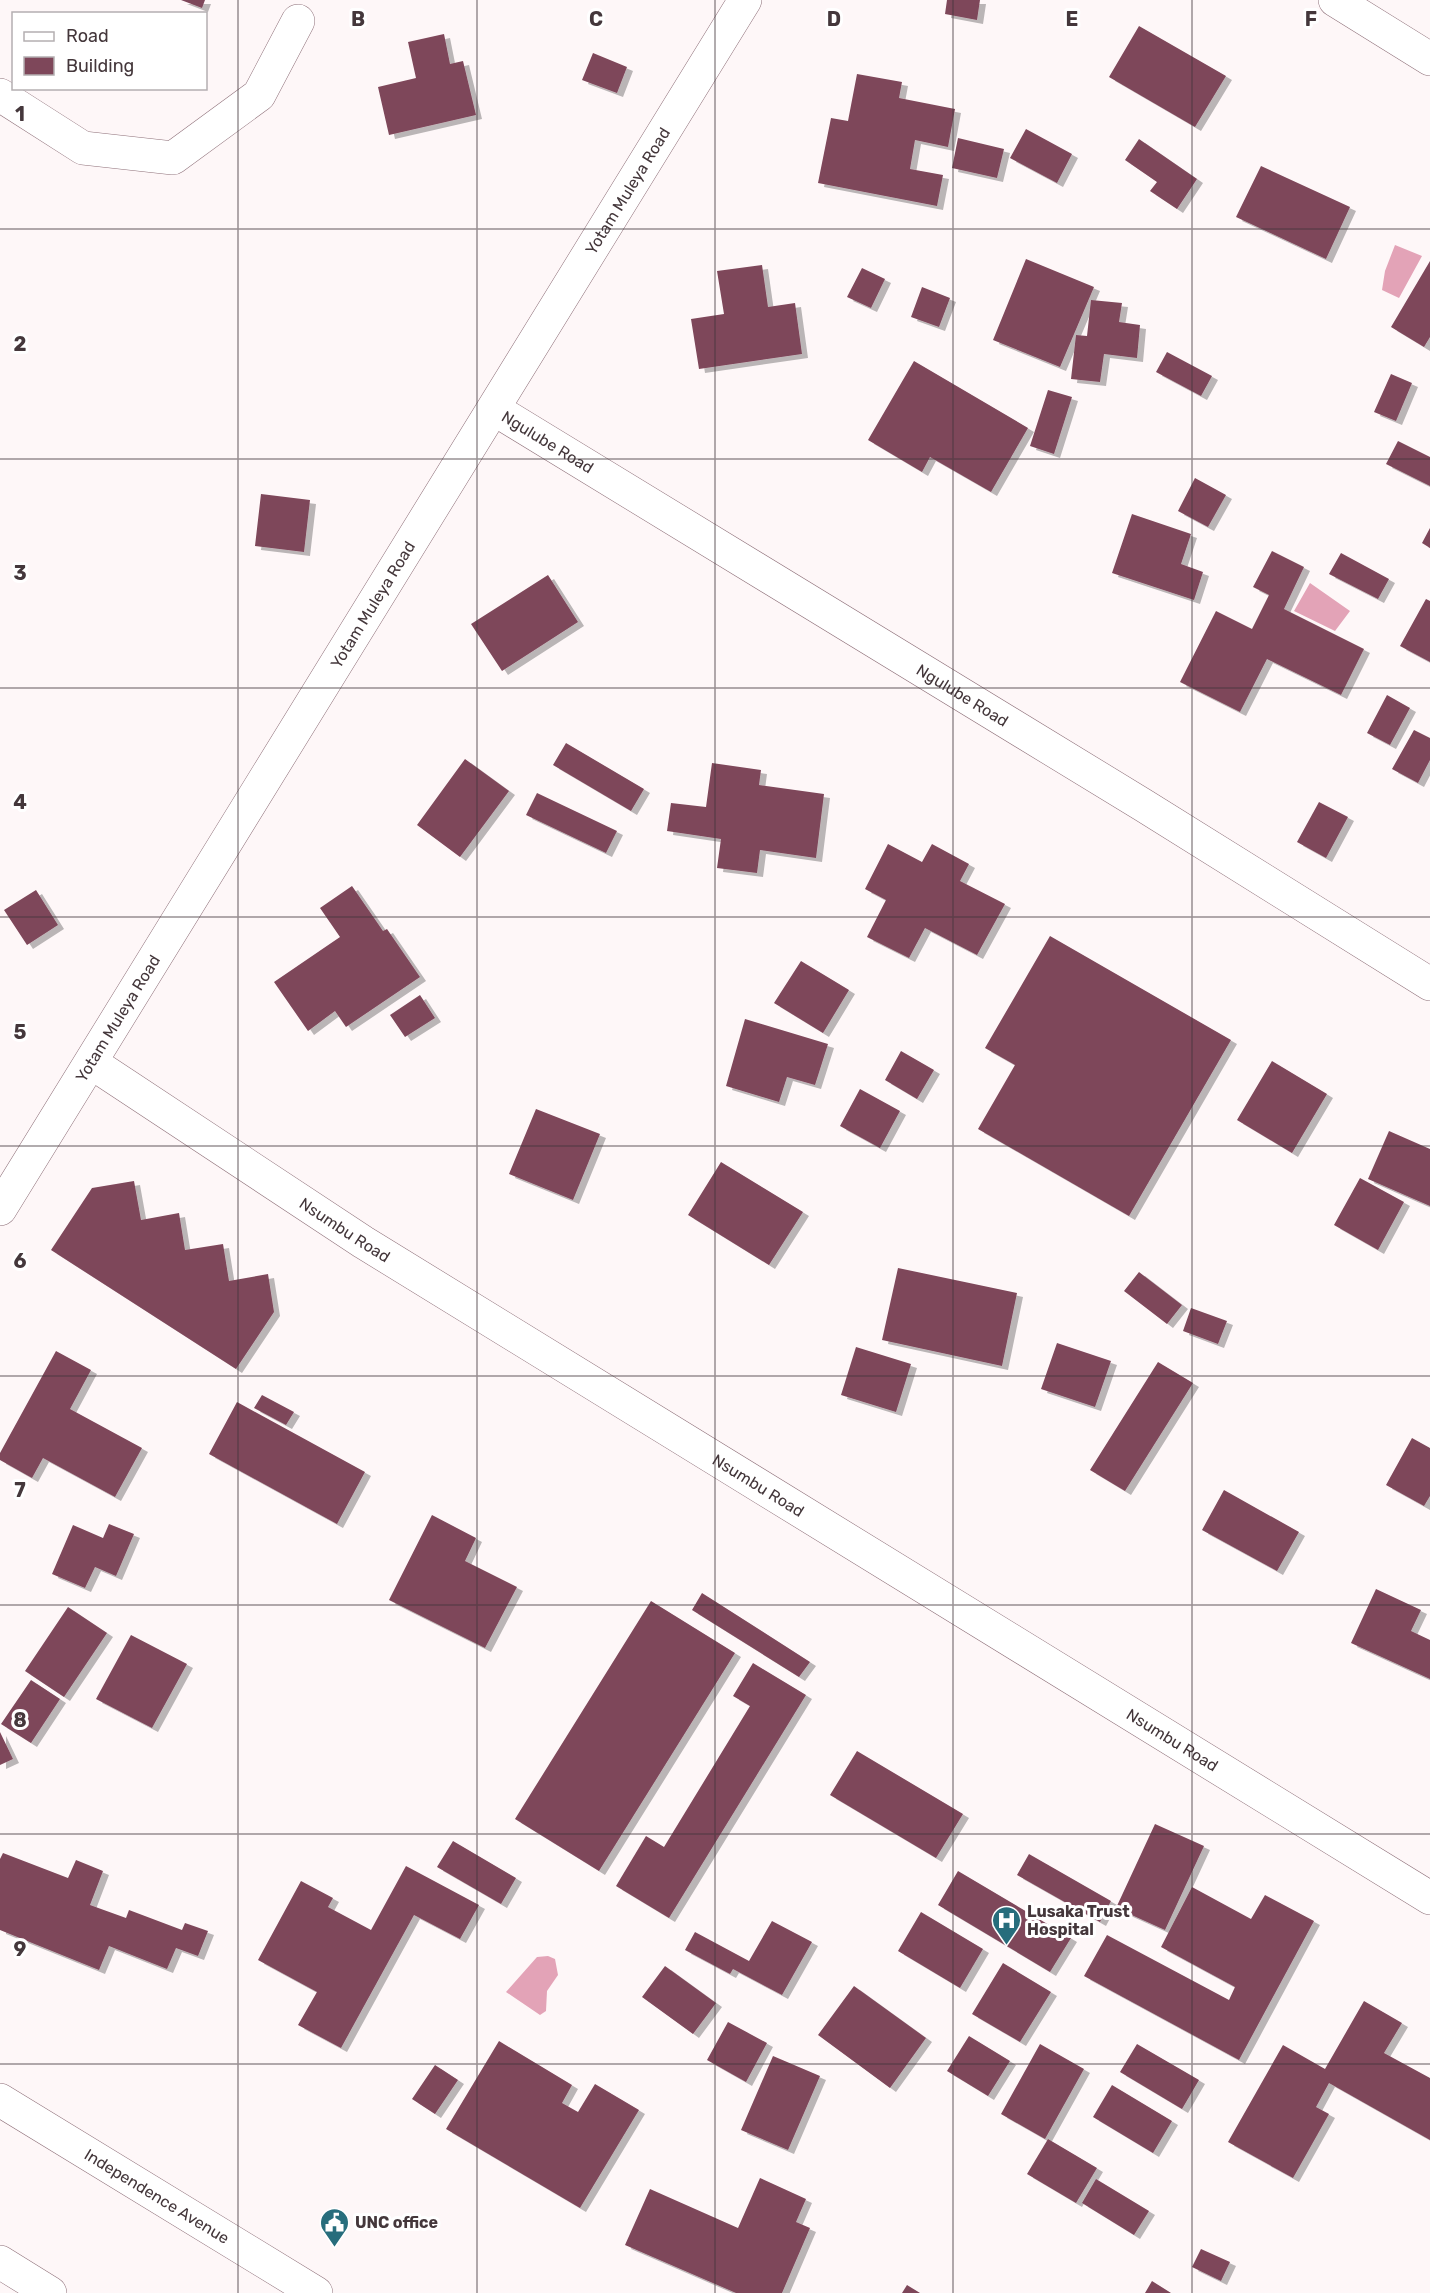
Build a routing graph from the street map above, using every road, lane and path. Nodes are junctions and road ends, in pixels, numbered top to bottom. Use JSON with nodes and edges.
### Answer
{"nodes":[{"id":1,"x":744,"y":0,"type":"edge"},
{"id":2,"x":1335,"y":0,"type":"edge"},
{"id":3,"x":298,"y":21,"type":"dead end"},
{"id":4,"x":1430,"y":59,"type":"edge"},
{"id":5,"x":0,"y":95,"type":"edge"},
{"id":6,"x":494,"y":410,"type":"junction"},
{"id":7,"x":1430,"y":984,"type":"edge"},
{"id":8,"x":92,"y":1063,"type":"junction"},
{"id":9,"x":0,"y":1209,"type":"edge"},
{"id":10,"x":1430,"y":1898,"type":"edge"},
{"id":11,"x":0,"y":2100,"type":"edge"},
{"id":12,"x":0,"y":2262,"type":"edge"},
{"id":13,"x":50,"y":2293,"type":"edge"},
{"id":14,"x":316,"y":2293,"type":"edge"}],
"edges":[{"from":1,"to":6,"type":"street","name":"Yotam Muleya Road"},
{"from":2,"to":4,"type":"street"},
{"from":3,"to":5,"type":"street"},
{"from":6,"to":7,"type":"street","name":"Ngulube Road"},
{"from":6,"to":8,"type":"street","name":"Yotam Muleya Road"},
{"from":8,"to":9,"type":"street","name":"Yotam Muleya Road"},
{"from":8,"to":10,"type":"street","name":"Nsumbu Road"},
{"from":11,"to":14,"type":"street","name":"Independence Avenue"},
{"from":12,"to":13,"type":"street"}]}
